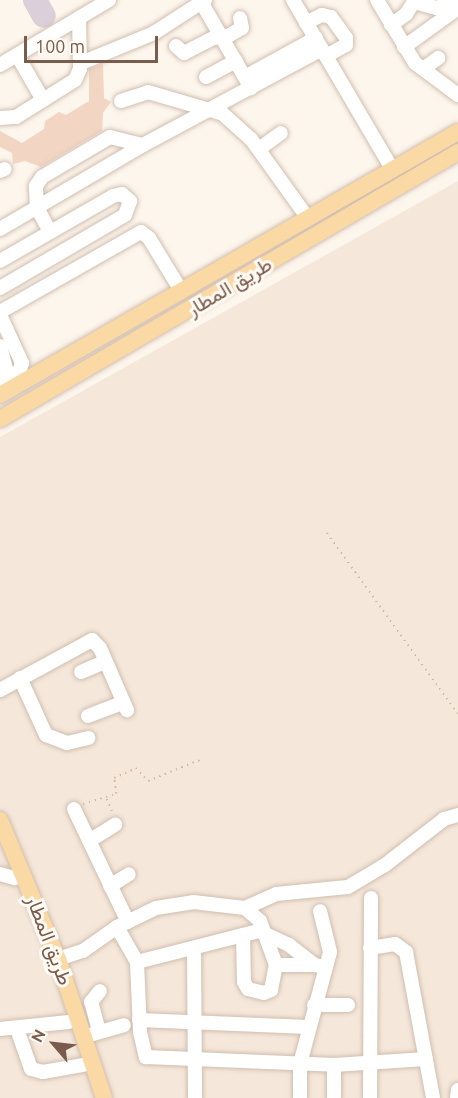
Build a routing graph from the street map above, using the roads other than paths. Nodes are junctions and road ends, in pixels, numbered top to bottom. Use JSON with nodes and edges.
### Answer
{"nodes":[{"id":1,"x":109,"y":0,"type":"edge"},
{"id":2,"x":294,"y":0,"type":"edge"},
{"id":3,"x":377,"y":0,"type":"edge"},
{"id":4,"x":399,"y":0,"type":"edge"},
{"id":5,"x":196,"y":2,"type":"edge"},
{"id":6,"x":412,"y":5,"type":"edge"},
{"id":7,"x":453,"y":7,"type":"edge"},
{"id":8,"x":79,"y":18,"type":"junction"},
{"id":9,"x":240,"y":18,"type":"dead end"},
{"id":10,"x":306,"y":22,"type":"junction"},
{"id":11,"x":392,"y":25,"type":"junction"},
{"id":12,"x":222,"y":37,"type":"junction"},
{"id":13,"x":176,"y":46,"type":"dead end"},
{"id":14,"x":404,"y":47,"type":"junction"},
{"id":15,"x":321,"y":48,"type":"junction"},
{"id":16,"x":16,"y":55,"type":"junction"},
{"id":17,"x":438,"y":58,"type":"dead end"},
{"id":18,"x":236,"y":61,"type":"junction"},
{"id":19,"x":81,"y":63,"type":"junction"},
{"id":20,"x":0,"y":64,"type":"edge"},
{"id":21,"x":423,"y":69,"type":"junction"},
{"id":22,"x":206,"y":77,"type":"dead end"},
{"id":23,"x":248,"y":82,"type":"junction"},
{"id":24,"x":458,"y":95,"type":"edge"},
{"id":25,"x":43,"y":100,"type":"junction"},
{"id":26,"x":121,"y":101,"type":"dead end"},
{"id":27,"x":226,"y":101,"type":"junction"},
{"id":28,"x":212,"y":109,"type":"junction"},
{"id":29,"x":0,"y":118,"type":"edge"},
{"id":30,"x":458,"y":132,"type":"edge"},
{"id":31,"x":281,"y":134,"type":"dead end"},
{"id":32,"x":255,"y":144,"type":"junction"},
{"id":33,"x":143,"y":145,"type":"junction"},
{"id":34,"x":458,"y":152,"type":"edge"},
{"id":35,"x":392,"y":169,"type":"junction"},
{"id":36,"x":402,"y":185,"type":"junction"},
{"id":37,"x":37,"y":208,"type":"junction"},
{"id":38,"x":307,"y":217,"type":"junction"},
{"id":39,"x":135,"y":219,"type":"dead end"},
{"id":40,"x":0,"y":229,"type":"edge"},
{"id":41,"x":50,"y":232,"type":"junction"},
{"id":42,"x":317,"y":233,"type":"junction"},
{"id":43,"x":0,"y":261,"type":"edge"},
{"id":44,"x":0,"y":288,"type":"edge"},
{"id":45,"x":182,"y":292,"type":"junction"},
{"id":46,"x":0,"y":298,"type":"edge"},
{"id":47,"x":192,"y":309,"type":"junction"},
{"id":48,"x":0,"y":314,"type":"edge"},
{"id":49,"x":0,"y":346,"type":"edge"},
{"id":50,"x":5,"y":392,"type":"edge"},
{"id":51,"x":0,"y":419,"type":"edge"},
{"id":52,"x":104,"y":662,"type":"junction"},
{"id":53,"x":81,"y":672,"type":"dead end"},
{"id":54,"x":20,"y":678,"type":"junction"},
{"id":55,"x":0,"y":690,"type":"edge"},
{"id":56,"x":88,"y":716,"type":"dead end"},
{"id":57,"x":88,"y":738,"type":"dead end"},
{"id":58,"x":74,"y":808,"type":"road end"},
{"id":59,"x":458,"y":815,"type":"edge"},
{"id":60,"x":0,"y":820,"type":"edge"},
{"id":61,"x":115,"y":825,"type":"road end"},
{"id":62,"x":89,"y":841,"type":"junction"},
{"id":63,"x":0,"y":845,"type":"edge"},
{"id":64,"x":129,"y":874,"type":"dead end"},
{"id":65,"x":13,"y":875,"type":"edge"},
{"id":66,"x":110,"y":886,"type":"junction"},
{"id":67,"x":371,"y":898,"type":"dead end"},
{"id":68,"x":245,"y":908,"type":"junction"},
{"id":69,"x":320,"y":911,"type":"dead end"},
{"id":70,"x":123,"y":924,"type":"junction"},
{"id":71,"x":264,"y":931,"type":"junction"},
{"id":72,"x":243,"y":935,"type":"junction"},
{"id":73,"x":194,"y":948,"type":"junction"},
{"id":74,"x":370,"y":948,"type":"junction"},
{"id":75,"x":58,"y":959,"type":"junction"},
{"id":76,"x":137,"y":962,"type":"junction"},
{"id":77,"x":276,"y":965,"type":"junction"},
{"id":78,"x":320,"y":966,"type":"junction"},
{"id":79,"x":100,"y":991,"type":"dead end"},
{"id":80,"x":314,"y":1005,"type":"junction"},
{"id":81,"x":348,"y":1005,"type":"dead end"},
{"id":82,"x":139,"y":1020,"type":"junction"},
{"id":83,"x":195,"y":1021,"type":"junction"},
{"id":84,"x":69,"y":1022,"type":"junction"},
{"id":85,"x":124,"y":1024,"type":"dead end"},
{"id":86,"x":308,"y":1027,"type":"junction"},
{"id":87,"x":0,"y":1029,"type":"edge"},
{"id":88,"x":17,"y":1029,"type":"junction"},
{"id":89,"x":92,"y":1034,"type":"junction"},
{"id":90,"x":426,"y":1059,"type":"junction"},
{"id":91,"x":197,"y":1060,"type":"junction"},
{"id":92,"x":300,"y":1064,"type":"junction"},
{"id":93,"x":371,"y":1064,"type":"junction"},
{"id":94,"x":82,"y":1065,"type":"junction"},
{"id":95,"x":334,"y":1065,"type":"junction"},
{"id":96,"x":458,"y":1090,"type":"edge"},
{"id":97,"x":93,"y":1098,"type":"edge"},
{"id":98,"x":104,"y":1098,"type":"edge"},
{"id":99,"x":195,"y":1098,"type":"edge"},
{"id":100,"x":300,"y":1098,"type":"edge"},
{"id":101,"x":334,"y":1098,"type":"edge"},
{"id":102,"x":370,"y":1098,"type":"edge"},
{"id":103,"x":433,"y":1098,"type":"edge"},
{"id":104,"x":457,"y":1098,"type":"edge"}],
"edges":[{"from":1,"to":8,"type":"street"},
{"from":2,"to":10,"type":"street"},
{"from":3,"to":11,"type":"street"},
{"from":4,"to":6,"type":"street"},
{"from":5,"to":12,"type":"street"},
{"from":5,"to":19,"type":"street"},
{"from":6,"to":7,"type":"street"},
{"from":6,"to":11,"type":"street"},
{"from":7,"to":14,"type":"street"},
{"from":8,"to":16,"type":"street"},
{"from":8,"to":19,"type":"street"},
{"from":9,"to":12,"type":"street"},
{"from":10,"to":15,"type":"street"},
{"from":10,"to":15,"type":"street"},
{"from":11,"to":14,"type":"street"},
{"from":12,"to":13,"type":"street"},
{"from":12,"to":18,"type":"street"},
{"from":14,"to":21,"type":"street"},
{"from":15,"to":23,"type":"street"},
{"from":15,"to":35,"type":"street"},
{"from":16,"to":20,"type":"street"},
{"from":16,"to":25,"type":"street"},
{"from":17,"to":21,"type":"street"},
{"from":18,"to":22,"type":"street"},
{"from":18,"to":23,"type":"street"},
{"from":19,"to":25,"type":"street"},
{"from":21,"to":24,"type":"street"},
{"from":23,"to":27,"type":"street"},
{"from":25,"to":29,"type":"street"},
{"from":26,"to":28,"type":"street"},
{"from":27,"to":28,"type":"street"},
{"from":27,"to":32,"type":"street"},
{"from":28,"to":32,"type":"street"},
{"from":28,"to":33,"type":"street"},
{"from":30,"to":35,"type":"main road","name":"طريق المطار"},
{"from":31,"to":32,"type":"street"},
{"from":32,"to":38,"type":"street"},
{"from":33,"to":37,"type":"street"},
{"from":33,"to":37,"type":"street"},
{"from":34,"to":36,"type":"main road","name":"طريق المطار"},
{"from":35,"to":36,"type":"main road"},
{"from":35,"to":38,"type":"main road","name":"طريق المطار"},
{"from":36,"to":42,"type":"main road","name":"طريق المطار"},
{"from":37,"to":40,"type":"street"},
{"from":37,"to":41,"type":"street"},
{"from":38,"to":42,"type":"main road"},
{"from":38,"to":45,"type":"main road","name":"طريق المطار"},
{"from":39,"to":46,"type":"street"},
{"from":41,"to":43,"type":"street"},
{"from":41,"to":44,"type":"street"},
{"from":42,"to":47,"type":"main road","name":"طريق المطار"},
{"from":45,"to":47,"type":"main road"},
{"from":45,"to":48,"type":"street"},
{"from":45,"to":50,"type":"main road","name":"طريق المطار"},
{"from":47,"to":51,"type":"main road","name":"طريق المطار"},
{"from":48,"to":50,"type":"street"},
{"from":49,"to":50,"type":"street"},
{"from":52,"to":53,"type":"street"},
{"from":52,"to":54,"type":"street"},
{"from":52,"to":56,"type":"street"},
{"from":54,"to":55,"type":"street"},
{"from":54,"to":57,"type":"street"},
{"from":58,"to":62,"type":"street"},
{"from":59,"to":68,"type":"street"},
{"from":60,"to":65,"type":"main road","name":"طريق المطار"},
{"from":61,"to":62,"type":"street"},
{"from":62,"to":66,"type":"street"},
{"from":63,"to":65,"type":"main road","name":"طريق المطار"},
{"from":64,"to":66,"type":"street"},
{"from":65,"to":75,"type":"main road","name":"طريق المطار"},
{"from":65,"to":84,"type":"main road","name":"طريق المطار"},
{"from":66,"to":70,"type":"street"},
{"from":67,"to":74,"type":"street"},
{"from":68,"to":70,"type":"street"},
{"from":68,"to":71,"type":"street"},
{"from":69,"to":78,"type":"street"},
{"from":70,"to":75,"type":"street"},
{"from":70,"to":76,"type":"street"},
{"from":71,"to":72,"type":"street"},
{"from":71,"to":77,"type":"street"},
{"from":71,"to":78,"type":"street"},
{"from":72,"to":73,"type":"street"},
{"from":72,"to":77,"type":"street"},
{"from":73,"to":76,"type":"street"},
{"from":73,"to":83,"type":"street"},
{"from":74,"to":90,"type":"street"},
{"from":74,"to":93,"type":"street"},
{"from":75,"to":89,"type":"main road","name":"طريق المطار"},
{"from":76,"to":82,"type":"street"},
{"from":77,"to":78,"type":"street"},
{"from":78,"to":80,"type":"street"},
{"from":79,"to":89,"type":"street"},
{"from":80,"to":81,"type":"street"},
{"from":80,"to":86,"type":"street"},
{"from":82,"to":83,"type":"street"},
{"from":82,"to":91,"type":"street"},
{"from":83,"to":86,"type":"street"},
{"from":83,"to":91,"type":"street"},
{"from":84,"to":88,"type":"street"},
{"from":84,"to":94,"type":"main road","name":"طريق المطار"},
{"from":85,"to":89,"type":"street"},
{"from":86,"to":92,"type":"street"},
{"from":87,"to":88,"type":"street"},
{"from":88,"to":94,"type":"street"},
{"from":89,"to":98,"type":"main road","name":"طريق المطار"},
{"from":90,"to":93,"type":"street"},
{"from":90,"to":103,"type":"street"},
{"from":91,"to":92,"type":"street"},
{"from":91,"to":99,"type":"street"},
{"from":92,"to":95,"type":"street"},
{"from":92,"to":100,"type":"street"},
{"from":93,"to":95,"type":"street"},
{"from":93,"to":102,"type":"street"},
{"from":94,"to":97,"type":"main road","name":"طريق المطار"},
{"from":95,"to":101,"type":"street"},
{"from":96,"to":104,"type":"street"}]}
